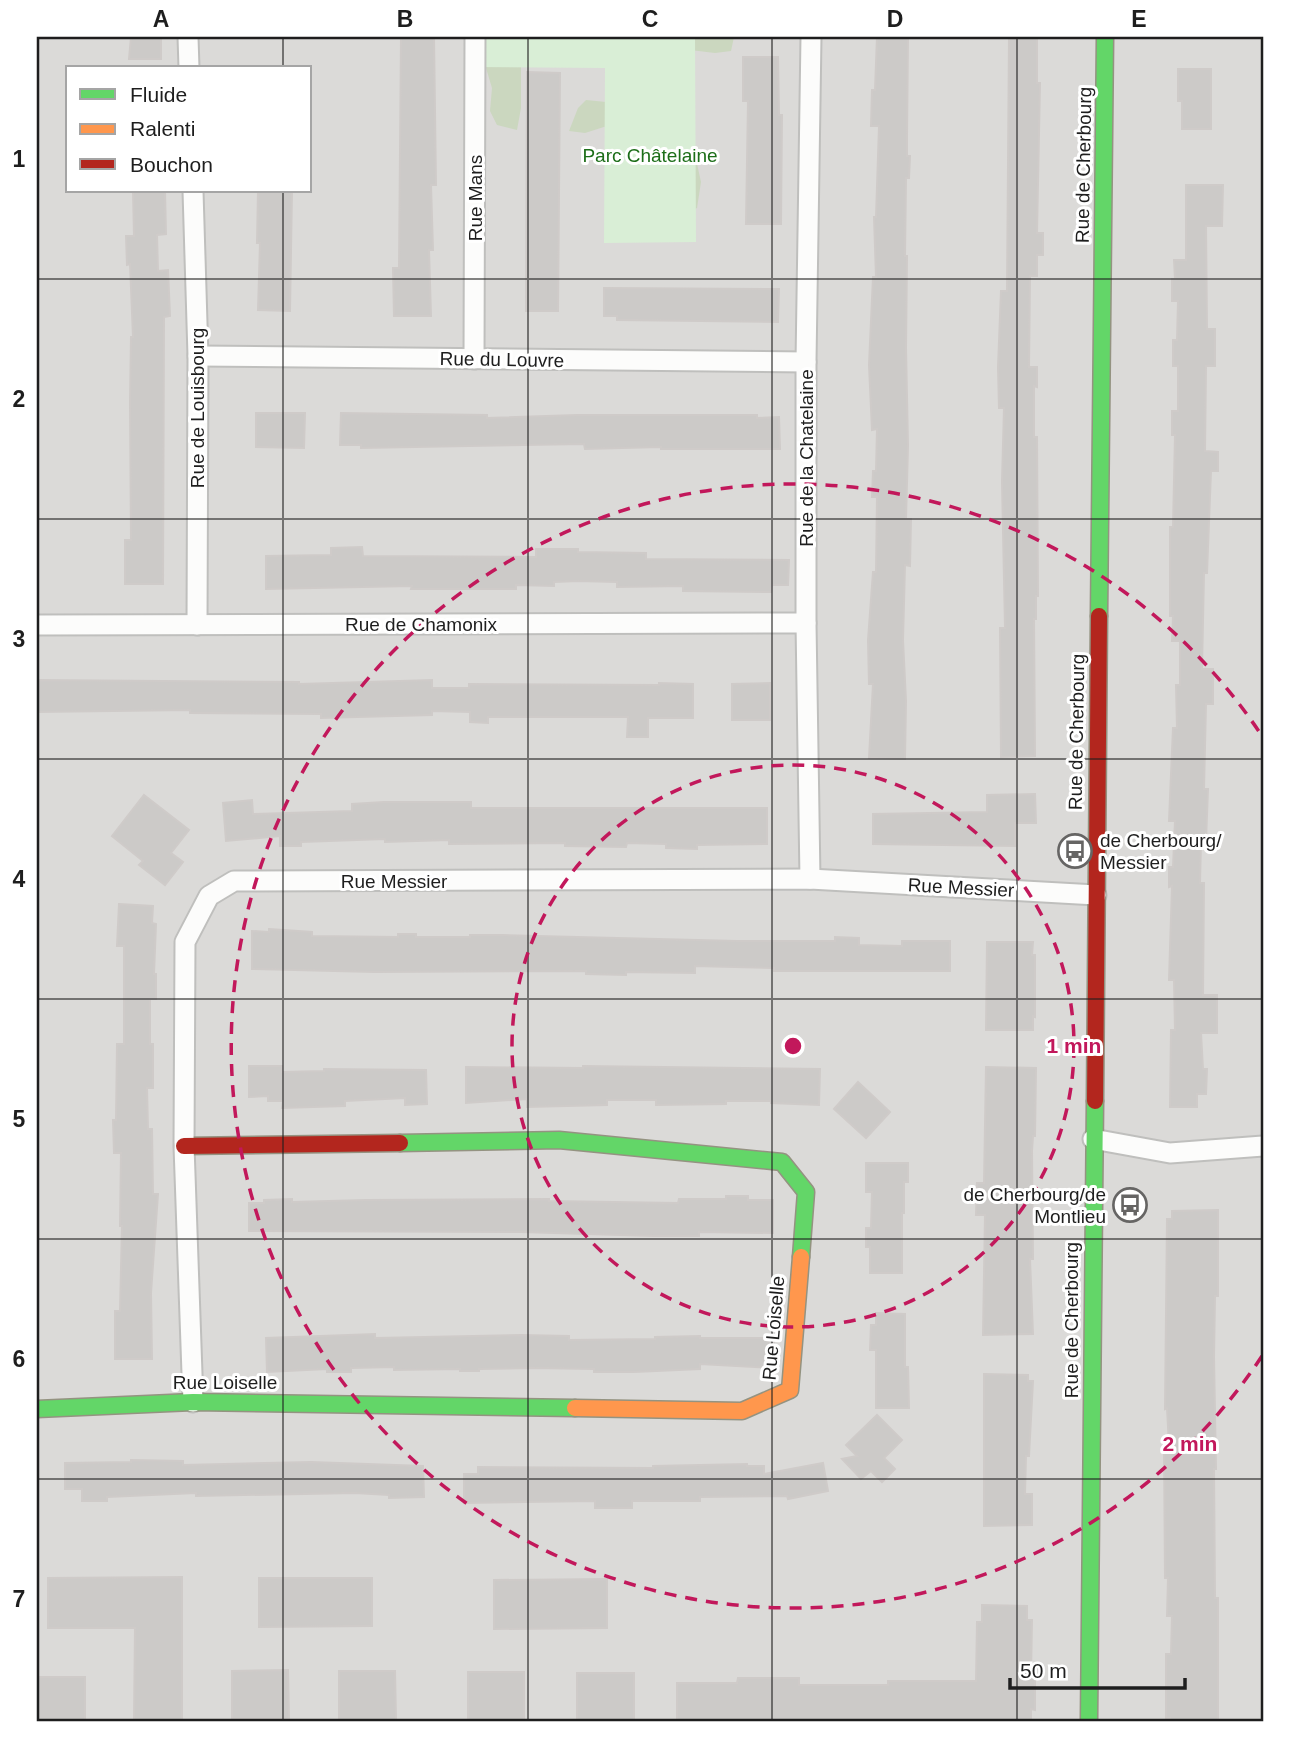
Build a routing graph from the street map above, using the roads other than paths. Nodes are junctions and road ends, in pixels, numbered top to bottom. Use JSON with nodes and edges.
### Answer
{"nodes":[{"id":1,"x":188,"y":37,"type":"edge"},
{"id":2,"x":475,"y":37,"type":"edge"},
{"id":3,"x":811,"y":37,"type":"edge"},
{"id":4,"x":1105,"y":37,"type":"edge"},
{"id":5,"x":189,"y":66,"type":"edge"},
{"id":6,"x":192,"y":192,"type":"edge"},
{"id":7,"x":198,"y":356,"type":"junction"},
{"id":8,"x":474,"y":359,"type":"junction"},
{"id":9,"x":806,"y":362,"type":"junction"},
{"id":10,"x":806,"y":623,"type":"junction"},
{"id":11,"x":37,"y":625,"type":"edge"},
{"id":12,"x":197,"y":625,"type":"junction"},
{"id":13,"x":810,"y":879,"type":"junction"},
{"id":14,"x":1096,"y":895,"type":"junction"},
{"id":15,"x":1093,"y":1139,"type":"junction"},
{"id":16,"x":184,"y":1146,"type":"junction"},
{"id":17,"x":1263,"y":1146,"type":"edge"},
{"id":18,"x":193,"y":1402,"type":"junction"},
{"id":19,"x":37,"y":1409,"type":"edge"},
{"id":20,"x":1089,"y":1721,"type":"edge"}],
"edges":[{"from":1,"to":5,"type":"street"},
{"from":2,"to":8,"type":"street","name":"Rue Mans"},
{"from":3,"to":9,"type":"street","name":"Rue de la Chatelaine"},
{"from":4,"to":14,"type":"street","name":"Rue de Cherbourg"},
{"from":6,"to":7,"type":"street","name":"Rue de Louisbourg"},
{"from":7,"to":8,"type":"street","name":"Rue du Louvre"},
{"from":7,"to":12,"type":"street","name":"Rue de Louisbourg"},
{"from":8,"to":9,"type":"street","name":"Rue du Louvre"},
{"from":9,"to":10,"type":"street","name":"Rue de la Chatelaine"},
{"from":10,"to":12,"type":"street","name":"Rue de Chamonix"},
{"from":10,"to":13,"type":"street","name":"Rue de la Chatelaine"},
{"from":11,"to":12,"type":"street","name":"Rue de Chamonix"},
{"from":13,"to":14,"type":"street","name":"Rue Messier"},
{"from":13,"to":16,"type":"street","name":"Rue Messier"},
{"from":14,"to":15,"type":"street","name":"Rue de Cherbourg"},
{"from":15,"to":17,"type":"street"},
{"from":15,"to":20,"type":"street","name":"Rue de Cherbourg"},
{"from":16,"to":18,"type":"street","name":"Rue Messier"},
{"from":16,"to":18,"type":"street","name":"Rue Loiselle"},
{"from":18,"to":19,"type":"street","name":"Rue Loiselle"}]}
